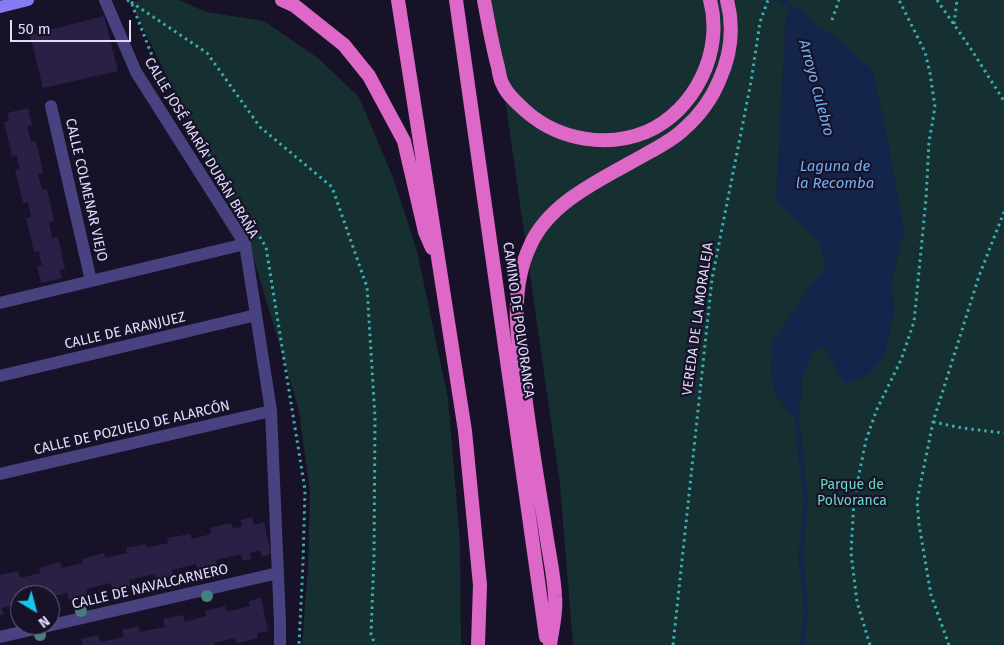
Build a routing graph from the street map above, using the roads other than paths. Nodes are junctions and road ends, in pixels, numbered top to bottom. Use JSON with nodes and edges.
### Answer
{"nodes":[{"id":1,"x":28,"y":0,"type":"edge"},
{"id":2,"x":105,"y":0,"type":"edge"},
{"id":3,"x":282,"y":0,"type":"edge"},
{"id":4,"x":398,"y":0,"type":"edge"},
{"id":5,"x":456,"y":0,"type":"edge"},
{"id":6,"x":484,"y":0,"type":"edge"},
{"id":7,"x":710,"y":0,"type":"edge"},
{"id":8,"x":727,"y":0,"type":"edge"},
{"id":9,"x":0,"y":6,"type":"edge"},
{"id":10,"x":51,"y":106,"type":"dead end"},
{"id":11,"x":244,"y":244,"type":"junction"},
{"id":12,"x":440,"y":267,"type":"junction"},
{"id":13,"x":91,"y":281,"type":"junction"},
{"id":14,"x":0,"y":303,"type":"edge"},
{"id":15,"x":256,"y":315,"type":"junction"},
{"id":16,"x":0,"y":376,"type":"edge"},
{"id":17,"x":271,"y":412,"type":"junction"},
{"id":18,"x":0,"y":474,"type":"edge"},
{"id":19,"x":278,"y":573,"type":"junction"},
{"id":20,"x":0,"y":637,"type":"edge"},
{"id":21,"x":280,"y":645,"type":"edge"},
{"id":22,"x":478,"y":645,"type":"edge"},
{"id":23,"x":548,"y":645,"type":"edge"}],
"edges":[{"from":1,"to":9,"type":"main road"},
{"from":2,"to":11,"type":"street","name":"CALLE JOSÉ MARÍA DURÁN BRAÑA"},
{"from":3,"to":12,"type":"highway"},
{"from":4,"to":12,"type":"highway"},
{"from":5,"to":23,"type":"highway","name":"CAMINO DE POLVORANCA"},
{"from":6,"to":7,"type":"highway"},
{"from":8,"to":23,"type":"highway"},
{"from":10,"to":13,"type":"street","name":"CALLE COLMENAR VIEJO"},
{"from":11,"to":13,"type":"street","name":"CALLE COLMENAR VIEJO"},
{"from":11,"to":15,"type":"street","name":"CALLE JOSÉ MARÍA DURÁN BRAÑA"},
{"from":12,"to":22,"type":"highway"},
{"from":13,"to":14,"type":"street","name":"CALLE COLMENAR VIEJO"},
{"from":15,"to":16,"type":"street","name":"CALLE DE ARANJUEZ"},
{"from":15,"to":17,"type":"street","name":"CALLE JOSÉ MARÍA DURÁN BRAÑA"},
{"from":17,"to":18,"type":"street","name":"CALLE DE POZUELO DE ALARCÓN"},
{"from":17,"to":19,"type":"street","name":"CALLE JOSÉ MARÍA DURÁN BRAÑA"},
{"from":19,"to":20,"type":"street","name":"CALLE DE NAVALCARNERO"},
{"from":19,"to":21,"type":"street","name":"CALLE JOSÉ MARÍA DURÁN BRAÑA"}]}
